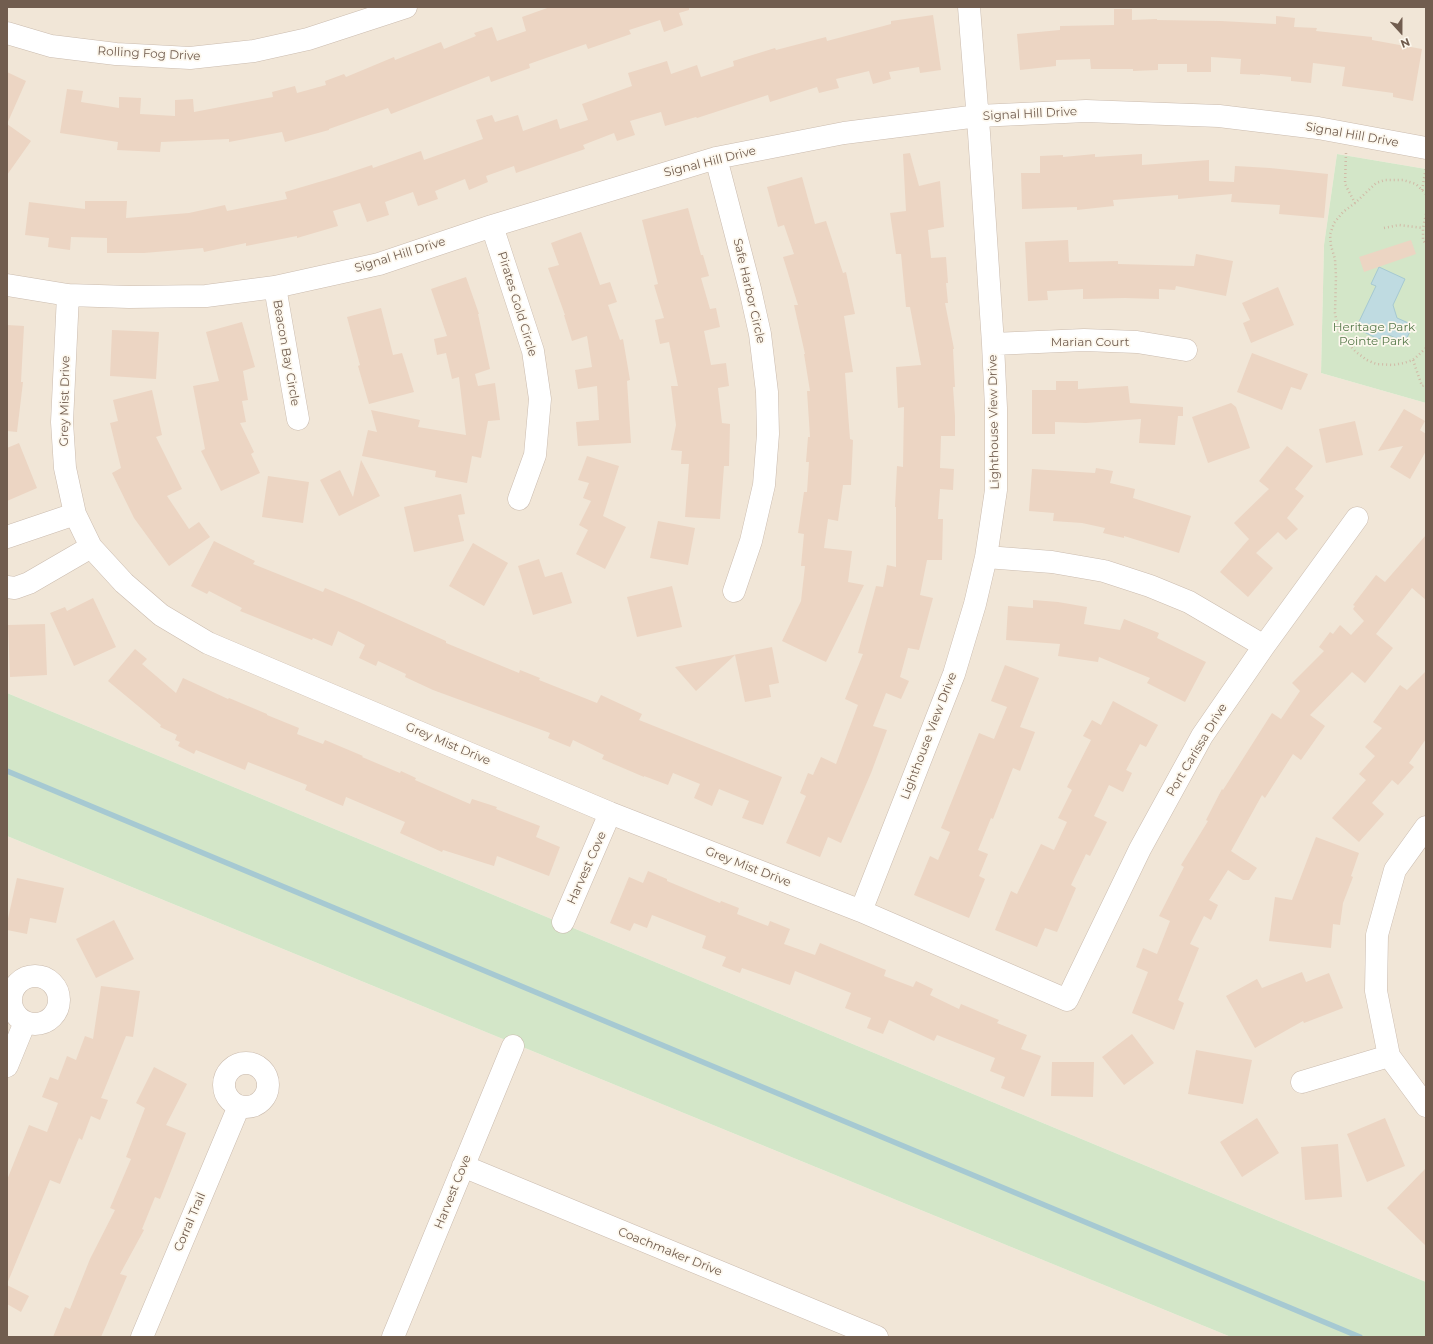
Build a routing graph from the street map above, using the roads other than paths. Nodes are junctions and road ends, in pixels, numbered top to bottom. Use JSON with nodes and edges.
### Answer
{"nodes":[{"id":1,"x":406,"y":7,"type":"edge"},
{"id":2,"x":969,"y":7,"type":"edge"},
{"id":3,"x":7,"y":33,"type":"edge"},
{"id":4,"x":978,"y":116,"type":"junction"},
{"id":5,"x":1426,"y":148,"type":"edge"},
{"id":6,"x":716,"y":158,"type":"junction"},
{"id":7,"x":492,"y":226,"type":"junction"},
{"id":8,"x":7,"y":285,"type":"edge"},
{"id":9,"x":275,"y":287,"type":"junction"},
{"id":10,"x":68,"y":295,"type":"junction"},
{"id":11,"x":993,"y":344,"type":"junction"},
{"id":12,"x":1186,"y":350,"type":"dead end"},
{"id":13,"x":298,"y":419,"type":"dead end"},
{"id":14,"x":519,"y":499,"type":"dead end"},
{"id":15,"x":75,"y":514,"type":"junction"},
{"id":16,"x":1357,"y":518,"type":"dead end"},
{"id":17,"x":7,"y":537,"type":"edge"},
{"id":18,"x":91,"y":547,"type":"junction"},
{"id":19,"x":986,"y":557,"type":"junction"},
{"id":20,"x":7,"y":587,"type":"edge"},
{"id":21,"x":734,"y":591,"type":"dead end"},
{"id":22,"x":1264,"y":646,"type":"junction"},
{"id":23,"x":610,"y":813,"type":"junction"},
{"id":24,"x":1426,"y":827,"type":"edge"},
{"id":25,"x":862,"y":911,"type":"junction"},
{"id":26,"x":563,"y":922,"type":"dead end"},
{"id":27,"x":1067,"y":1000,"type":"joint"},
{"id":28,"x":25,"y":1022,"type":"dead end"},
{"id":29,"x":513,"y":1046,"type":"dead end"},
{"id":30,"x":1389,"y":1056,"type":"junction"},
{"id":31,"x":7,"y":1066,"type":"edge"},
{"id":32,"x":1302,"y":1082,"type":"dead end"},
{"id":33,"x":239,"y":1106,"type":"dead end"},
{"id":34,"x":1426,"y":1106,"type":"edge"},
{"id":35,"x":463,"y":1166,"type":"junction"},
{"id":36,"x":142,"y":1337,"type":"edge"},
{"id":37,"x":393,"y":1337,"type":"edge"},
{"id":38,"x":877,"y":1337,"type":"edge"}],
"edges":[{"from":1,"to":3,"type":"street","name":"Rolling Fog Drive"},
{"from":2,"to":4,"type":"street","name":"Lighthouse View Drive"},
{"from":4,"to":5,"type":"street","name":"Signal Hill Drive"},
{"from":4,"to":6,"type":"street","name":"Signal Hill Drive"},
{"from":4,"to":11,"type":"street","name":"Lighthouse View Drive"},
{"from":6,"to":7,"type":"street","name":"Signal Hill Drive"},
{"from":6,"to":21,"type":"street","name":"Safe Harbor Circle"},
{"from":7,"to":9,"type":"street","name":"Signal Hill Drive"},
{"from":7,"to":14,"type":"street","name":"Pirates Gold Circle"},
{"from":8,"to":10,"type":"street","name":"Signal Hill Drive"},
{"from":9,"to":10,"type":"street","name":"Signal Hill Drive"},
{"from":9,"to":13,"type":"street","name":"Beacon Bay Circle"},
{"from":10,"to":15,"type":"street","name":"Grey Mist Drive"},
{"from":11,"to":12,"type":"street","name":"Marian Court"},
{"from":11,"to":19,"type":"street","name":"Lighthouse View Drive"},
{"from":15,"to":17,"type":"street"},
{"from":15,"to":18,"type":"street","name":"Grey Mist Drive"},
{"from":16,"to":22,"type":"street","name":"Port Carissa Drive"},
{"from":18,"to":20,"type":"street"},
{"from":18,"to":23,"type":"street","name":"Grey Mist Drive"},
{"from":19,"to":22,"type":"street"},
{"from":19,"to":25,"type":"street","name":"Lighthouse View Drive"},
{"from":22,"to":27,"type":"street","name":"Port Carissa Drive"},
{"from":23,"to":25,"type":"street","name":"Grey Mist Drive"},
{"from":23,"to":26,"type":"street","name":"Harvest Cove"},
{"from":24,"to":30,"type":"street"},
{"from":25,"to":27,"type":"street","name":"Grey Mist Drive"},
{"from":28,"to":31,"type":"street"},
{"from":29,"to":35,"type":"street","name":"Harvest Cove"},
{"from":30,"to":32,"type":"street"},
{"from":30,"to":34,"type":"street"},
{"from":33,"to":36,"type":"street","name":"Corral Trail"},
{"from":35,"to":37,"type":"street","name":"Harvest Cove"},
{"from":35,"to":38,"type":"street","name":"Coachmaker Drive"}]}
